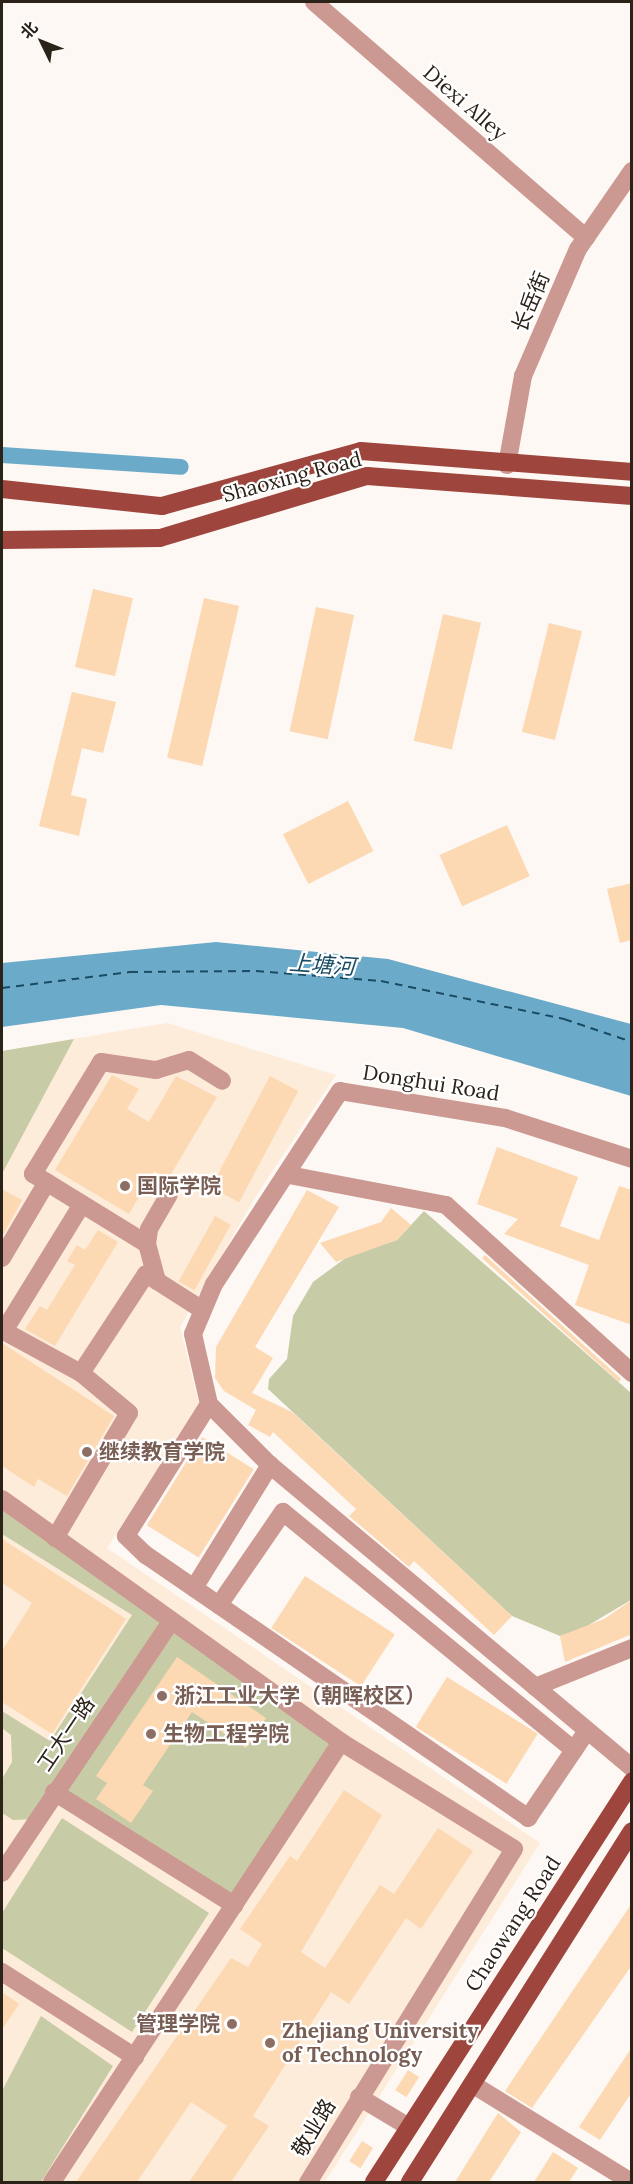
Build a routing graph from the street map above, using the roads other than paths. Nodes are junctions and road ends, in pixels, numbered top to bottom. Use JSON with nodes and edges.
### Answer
{"nodes":[{"id":1,"x":314,"y":2,"type":"edge"},
{"id":2,"x":632,"y":171,"type":"edge"},
{"id":3,"x":586,"y":238,"type":"junction"},
{"id":4,"x":507,"y":465,"type":"junction"},
{"id":5,"x":632,"y":472,"type":"edge"},
{"id":6,"x":5,"y":490,"type":"edge"},
{"id":7,"x":632,"y":496,"type":"edge"},
{"id":8,"x":5,"y":540,"type":"edge"},
{"id":9,"x":222,"y":1081,"type":"dead end"},
{"id":10,"x":632,"y":1159,"type":"edge"},
{"id":11,"x":289,"y":1175,"type":"junction"},
{"id":12,"x":46,"y":1182,"type":"junction"},
{"id":13,"x":169,"y":1195,"type":"dead end"},
{"id":14,"x":81,"y":1204,"type":"junction"},
{"id":15,"x":147,"y":1244,"type":"junction"},
{"id":16,"x":2,"y":1258,"type":"edge"},
{"id":17,"x":157,"y":1281,"type":"junction"},
{"id":18,"x":201,"y":1309,"type":"junction"},
{"id":19,"x":3,"y":1330,"type":"edge"},
{"id":20,"x":81,"y":1373,"type":"junction"},
{"id":21,"x":632,"y":1373,"type":"edge"},
{"id":22,"x":209,"y":1404,"type":"junction"},
{"id":23,"x":270,"y":1465,"type":"junction"},
{"id":24,"x":2,"y":1499,"type":"edge"},
{"id":25,"x":55,"y":1538,"type":"junction"},
{"id":26,"x":194,"y":1588,"type":"junction"},
{"id":27,"x":219,"y":1605,"type":"junction"},
{"id":28,"x":170,"y":1623,"type":"junction"},
{"id":29,"x":632,"y":1648,"type":"edge"},
{"id":30,"x":535,"y":1687,"type":"junction"},
{"id":31,"x":587,"y":1731,"type":"junction"},
{"id":32,"x":341,"y":1742,"type":"junction"},
{"id":33,"x":574,"y":1750,"type":"junction"},
{"id":34,"x":632,"y":1768,"type":"edge"},
{"id":35,"x":632,"y":1781,"type":"edge"},
{"id":36,"x":54,"y":1792,"type":"junction"},
{"id":37,"x":632,"y":1831,"type":"edge"},
{"id":38,"x":2,"y":1873,"type":"edge"},
{"id":39,"x":234,"y":1905,"type":"junction"},
{"id":40,"x":2,"y":1972,"type":"edge"},
{"id":41,"x":135,"y":2057,"type":"junction"},
{"id":42,"x":472,"y":2084,"type":"junction"},
{"id":43,"x":359,"y":2097,"type":"junction"},
{"id":44,"x":409,"y":2127,"type":"junction"},
{"id":45,"x":52,"y":2182,"type":"edge"},
{"id":46,"x":308,"y":2182,"type":"edge"},
{"id":47,"x":374,"y":2182,"type":"edge"},
{"id":48,"x":410,"y":2182,"type":"edge"},
{"id":49,"x":631,"y":2182,"type":"edge"}],
"edges":[{"from":1,"to":3,"type":"street","name":"Diexi Alley"},
{"from":2,"to":3,"type":"street","name":"长岳街"},
{"from":3,"to":4,"type":"street","name":"长岳街"},
{"from":4,"to":5,"type":"main road","name":"Shaoxing Road"},
{"from":4,"to":6,"type":"main road","name":"Shaoxing Road"},
{"from":7,"to":8,"type":"main road","name":"Shaoxing Road"},
{"from":9,"to":12,"type":"street"},
{"from":10,"to":11,"type":"street","name":"Donghui Road"},
{"from":11,"to":18,"type":"street","name":"Donghui Road"},
{"from":11,"to":21,"type":"street"},
{"from":12,"to":14,"type":"street"},
{"from":12,"to":16,"type":"street"},
{"from":13,"to":15,"type":"street"},
{"from":14,"to":15,"type":"street"},
{"from":14,"to":19,"type":"street"},
{"from":15,"to":17,"type":"street"},
{"from":17,"to":18,"type":"street"},
{"from":17,"to":20,"type":"street"},
{"from":18,"to":22,"type":"street","name":"Donghui Road"},
{"from":19,"to":20,"type":"street"},
{"from":20,"to":25,"type":"street"},
{"from":22,"to":23,"type":"street"},
{"from":22,"to":26,"type":"street"},
{"from":23,"to":26,"type":"street"},
{"from":23,"to":30,"type":"street"},
{"from":24,"to":25,"type":"street"},
{"from":25,"to":28,"type":"street"},
{"from":26,"to":27,"type":"street"},
{"from":27,"to":33,"type":"street"},
{"from":27,"to":33,"type":"street"},
{"from":28,"to":32,"type":"street"},
{"from":28,"to":36,"type":"street","name":"工大一路"},
{"from":29,"to":30,"type":"street"},
{"from":30,"to":31,"type":"street"},
{"from":31,"to":33,"type":"street"},
{"from":31,"to":34,"type":"street"},
{"from":32,"to":39,"type":"street"},
{"from":32,"to":43,"type":"street","name":"敬业路"},
{"from":35,"to":44,"type":"main road","name":"Chaowang Road"},
{"from":36,"to":38,"type":"street","name":"工大一路"},
{"from":36,"to":39,"type":"street"},
{"from":37,"to":42,"type":"main road"},
{"from":39,"to":41,"type":"street"},
{"from":40,"to":41,"type":"street"},
{"from":41,"to":45,"type":"street"},
{"from":42,"to":48,"type":"main road"},
{"from":42,"to":49,"type":"street"},
{"from":43,"to":44,"type":"street"},
{"from":43,"to":46,"type":"street","name":"敬业路"},
{"from":44,"to":47,"type":"main road","name":"Chaowang Road"}]}
